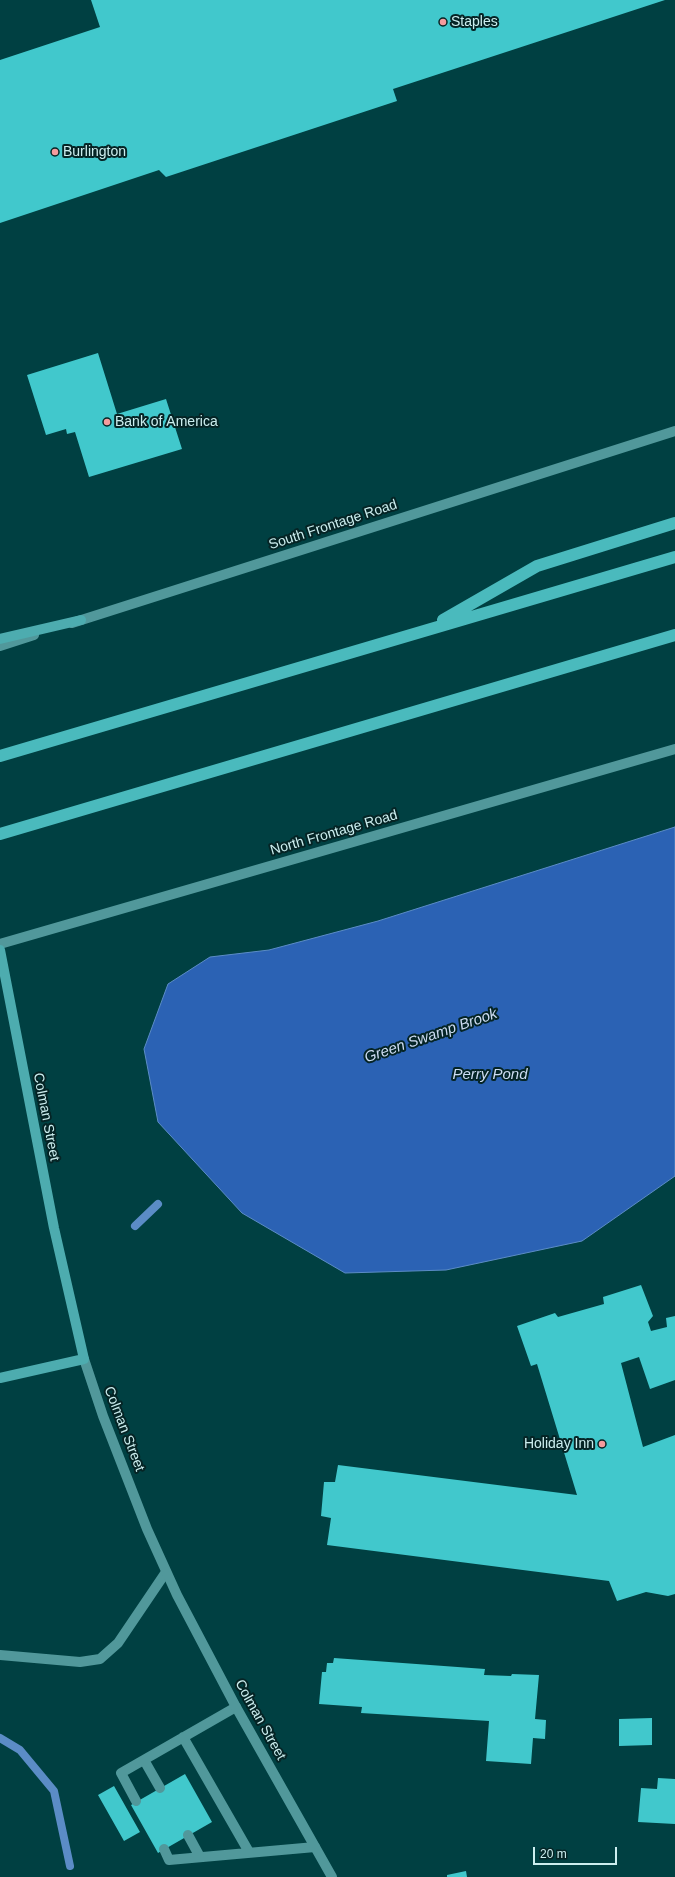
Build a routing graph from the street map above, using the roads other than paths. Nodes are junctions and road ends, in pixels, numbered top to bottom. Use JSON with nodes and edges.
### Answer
{"nodes":[{"id":1,"x":675,"y":431,"type":"edge"},
{"id":2,"x":675,"y":523,"type":"edge"},
{"id":3,"x":675,"y":557,"type":"edge"},
{"id":4,"x":81,"y":620,"type":"junction"},
{"id":5,"x":426,"y":630,"type":"junction"},
{"id":6,"x":675,"y":636,"type":"edge"},
{"id":7,"x":0,"y":639,"type":"edge"},
{"id":8,"x":0,"y":646,"type":"edge"},
{"id":9,"x":675,"y":749,"type":"edge"},
{"id":10,"x":0,"y":756,"type":"edge"},
{"id":11,"x":0,"y":834,"type":"edge"},
{"id":12,"x":0,"y":944,"type":"edge"},
{"id":13,"x":0,"y":950,"type":"edge"},
{"id":14,"x":84,"y":1358,"type":"junction"},
{"id":15,"x":0,"y":1378,"type":"edge"},
{"id":16,"x":166,"y":1572,"type":"junction"},
{"id":17,"x":0,"y":1655,"type":"edge"},
{"id":18,"x":236,"y":1706,"type":"junction"},
{"id":19,"x":183,"y":1737,"type":"junction"},
{"id":20,"x":144,"y":1760,"type":"junction"},
{"id":21,"x":160,"y":1788,"type":"dead end"},
{"id":22,"x":136,"y":1801,"type":"dead end"},
{"id":23,"x":188,"y":1835,"type":"dead end"},
{"id":24,"x":315,"y":1846,"type":"junction"},
{"id":25,"x":164,"y":1849,"type":"dead end"},
{"id":26,"x":249,"y":1852,"type":"junction"},
{"id":27,"x":200,"y":1857,"type":"junction"},
{"id":28,"x":332,"y":1877,"type":"edge"}],
"edges":[{"from":1,"to":4,"type":"main road","name":"South Frontage Road"},
{"from":2,"to":5,"type":"highway"},
{"from":3,"to":5,"type":"highway"},
{"from":4,"to":7,"type":"main road"},
{"from":4,"to":8,"type":"main road","name":"South Frontage Road"},
{"from":5,"to":10,"type":"highway"},
{"from":6,"to":11,"type":"highway"},
{"from":9,"to":12,"type":"main road","name":"North Frontage Road"},
{"from":13,"to":14,"type":"main road","name":"Colman Street"},
{"from":14,"to":15,"type":"main road"},
{"from":14,"to":16,"type":"main road","name":"Colman Street"},
{"from":16,"to":17,"type":"main road"},
{"from":16,"to":18,"type":"main road","name":"Colman Street"},
{"from":18,"to":19,"type":"main road"},
{"from":18,"to":24,"type":"main road","name":"Colman Street"},
{"from":19,"to":20,"type":"main road"},
{"from":19,"to":26,"type":"main road"},
{"from":20,"to":21,"type":"main road"},
{"from":20,"to":22,"type":"main road"},
{"from":23,"to":27,"type":"main road"},
{"from":24,"to":26,"type":"main road"},
{"from":24,"to":28,"type":"main road","name":"Colman Street"},
{"from":25,"to":27,"type":"main road"},
{"from":26,"to":27,"type":"main road"}]}
